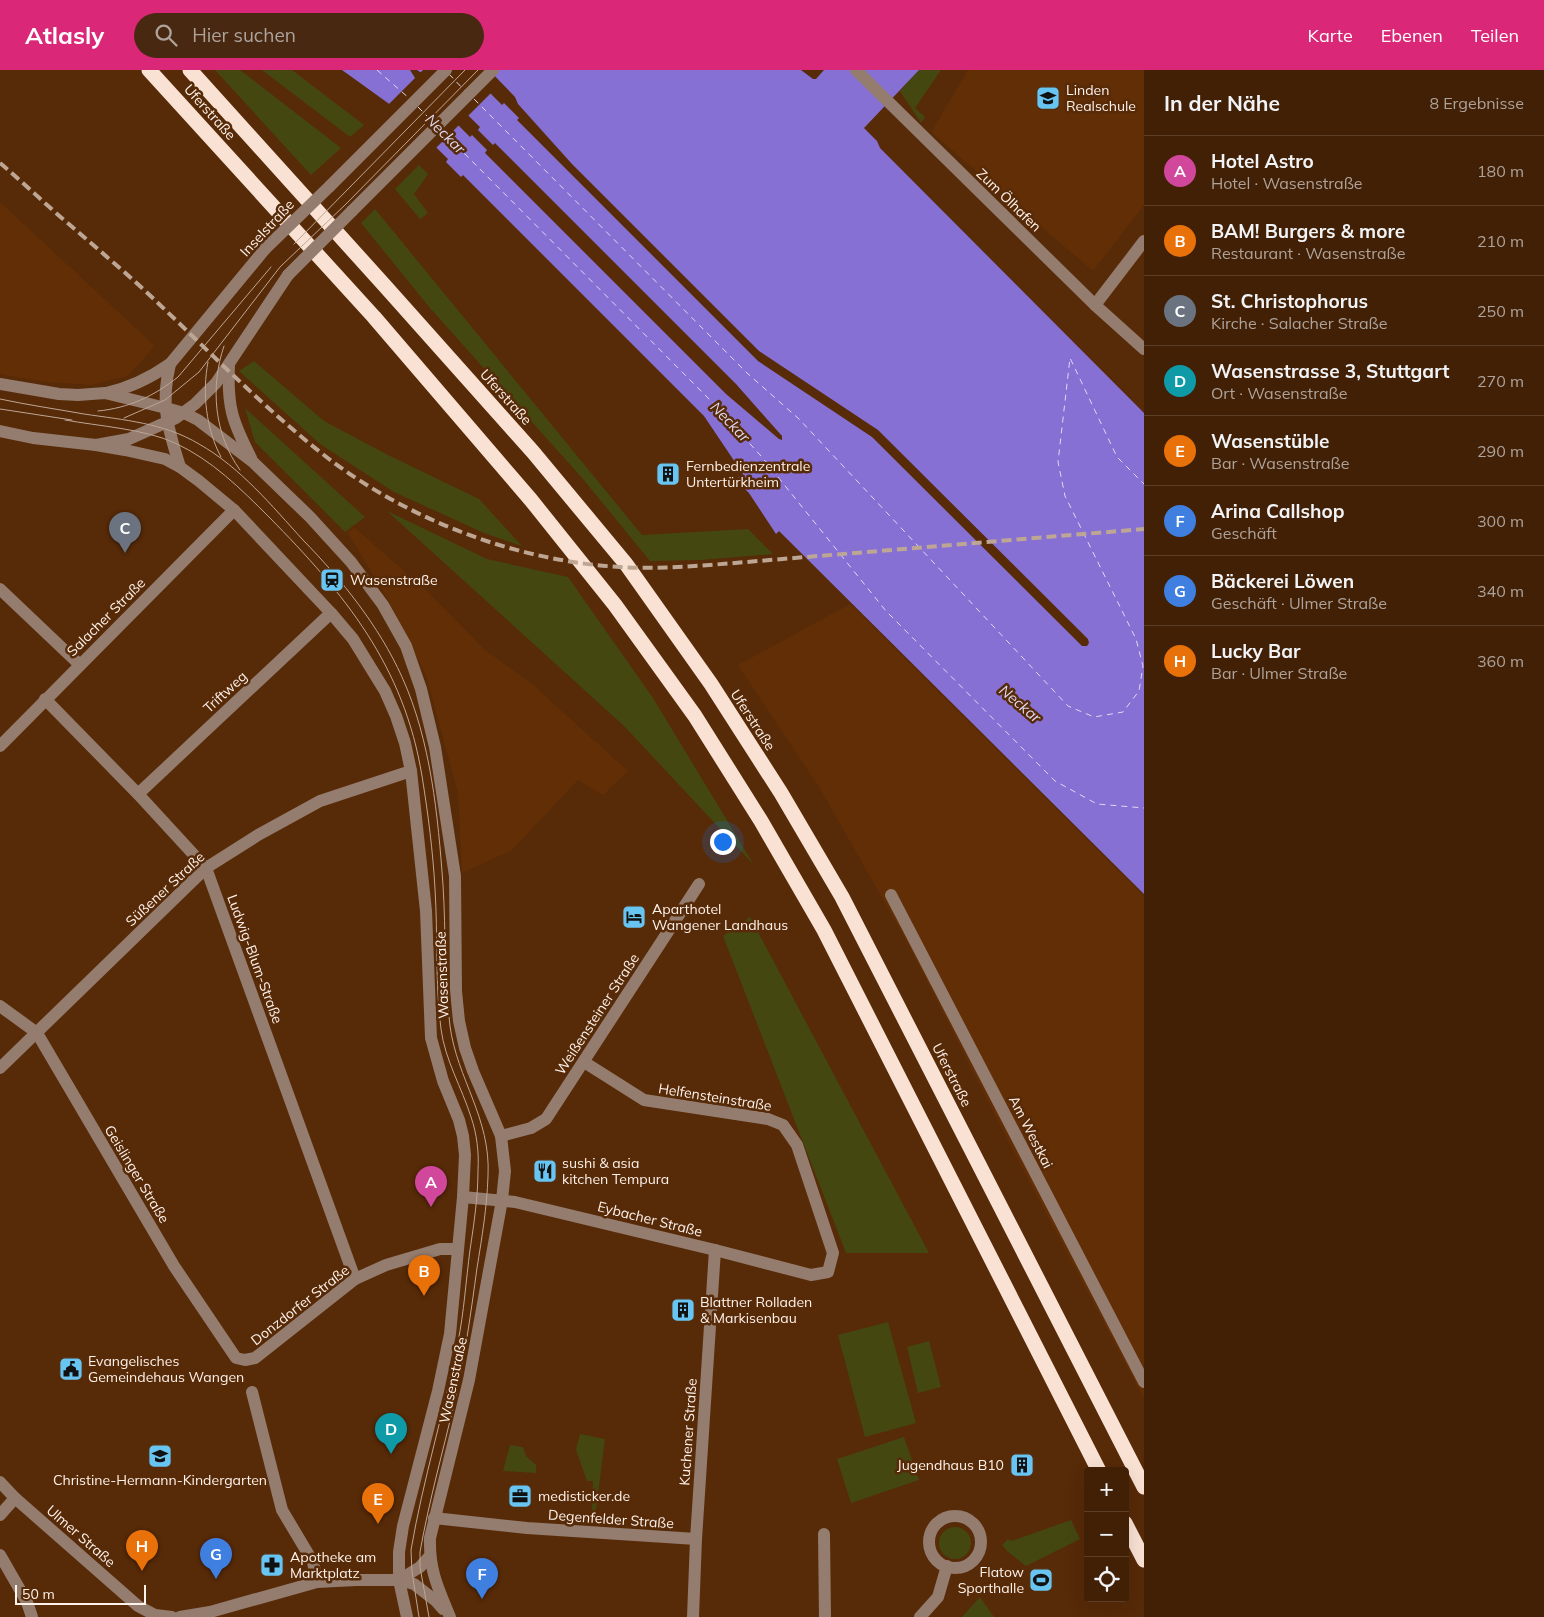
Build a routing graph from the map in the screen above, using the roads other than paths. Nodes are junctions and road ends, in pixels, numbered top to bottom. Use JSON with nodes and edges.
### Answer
{"nodes":[{"id":1,"x":149,"y":70,"type":"edge"},
{"id":2,"x":190,"y":70,"type":"edge"},
{"id":3,"x":446,"y":70,"type":"edge"},
{"id":4,"x":493,"y":70,"type":"edge"},
{"id":5,"x":856,"y":70,"type":"edge"},
{"id":6,"x":1144,"y":241,"type":"edge"},
{"id":7,"x":1095,"y":305,"type":"junction"},
{"id":8,"x":1144,"y":349,"type":"edge"},
{"id":9,"x":170,"y":364,"type":"junction"},
{"id":10,"x":229,"y":365,"type":"junction"},
{"id":11,"x":0,"y":384,"type":"edge"},
{"id":12,"x":105,"y":393,"type":"junction"},
{"id":13,"x":166,"y":408,"type":"junction"},
{"id":14,"x":184,"y":413,"type":"junction"},
{"id":15,"x":167,"y":422,"type":"junction"},
{"id":16,"x":0,"y":431,"type":"edge"},
{"id":17,"x":96,"y":445,"type":"junction"},
{"id":18,"x":253,"y":462,"type":"junction"},
{"id":19,"x":180,"y":467,"type":"junction"},
{"id":20,"x":234,"y":510,"type":"junction"},
{"id":21,"x":0,"y":588,"type":"edge"},
{"id":22,"x":331,"y":613,"type":"junction"},
{"id":23,"x":80,"y":665,"type":"junction"},
{"id":24,"x":45,"y":699,"type":"junction"},
{"id":25,"x":0,"y":746,"type":"edge"},
{"id":26,"x":411,"y":771,"type":"junction"},
{"id":27,"x":138,"y":794,"type":"junction"},
{"id":28,"x":206,"y":868,"type":"junction"},
{"id":29,"x":699,"y":884,"type":"dead end"},
{"id":30,"x":891,"y":895,"type":"dead end"},
{"id":31,"x":0,"y":1006,"type":"edge"},
{"id":32,"x":36,"y":1033,"type":"junction"},
{"id":33,"x":584,"y":1062,"type":"junction"},
{"id":34,"x":0,"y":1068,"type":"edge"},
{"id":35,"x":501,"y":1136,"type":"junction"},
{"id":36,"x":463,"y":1197,"type":"junction"},
{"id":37,"x":502,"y":1200,"type":"junction"},
{"id":38,"x":458,"y":1249,"type":"junction"},
{"id":39,"x":715,"y":1250,"type":"junction"},
{"id":40,"x":828,"y":1272,"type":"joint"},
{"id":41,"x":355,"y":1279,"type":"junction"},
{"id":42,"x":245,"y":1360,"type":"joint"},
{"id":43,"x":1144,"y":1382,"type":"edge"},
{"id":44,"x":252,"y":1392,"type":"dead end"},
{"id":45,"x":1097,"y":1467,"type":"edge"},
{"id":46,"x":0,"y":1482,"type":"edge"},
{"id":47,"x":1144,"y":1487,"type":"edge"},
{"id":48,"x":15,"y":1498,"type":"junction"},
{"id":49,"x":0,"y":1515,"type":"edge"},
{"id":50,"x":434,"y":1518,"type":"junction"},
{"id":51,"x":1129,"y":1530,"type":"edge"},
{"id":52,"x":824,"y":1534,"type":"dead end"},
{"id":53,"x":696,"y":1539,"type":"junction"},
{"id":54,"x":0,"y":1555,"type":"edge"},
{"id":55,"x":429,"y":1558,"type":"junction"},
{"id":56,"x":1144,"y":1560,"type":"edge"},
{"id":57,"x":947,"y":1566,"type":"junction"},
{"id":58,"x":399,"y":1580,"type":"junction"},
{"id":59,"x":317,"y":1582,"type":"junction"},
{"id":60,"x":32,"y":1617,"type":"edge"},
{"id":61,"x":172,"y":1617,"type":"edge"},
{"id":62,"x":180,"y":1617,"type":"edge"},
{"id":63,"x":407,"y":1617,"type":"edge"},
{"id":64,"x":450,"y":1617,"type":"edge"},
{"id":65,"x":693,"y":1617,"type":"edge"},
{"id":66,"x":825,"y":1617,"type":"edge"},
{"id":67,"x":920,"y":1617,"type":"edge"}],
"edges":[{"from":1,"to":45,"type":"highway","name":"Uferstraße"},
{"from":2,"to":47,"type":"highway","name":"Uferstraße"},
{"from":3,"to":9,"type":"street","name":"Inselstraße","bridge":true},
{"from":4,"to":10,"type":"street","bridge":true},
{"from":5,"to":7,"type":"street","name":"Zum Ölhafen"},
{"from":6,"to":7,"type":"street"},
{"from":7,"to":8,"type":"street","name":"Zum Ölhafen"},
{"from":9,"to":12,"type":"street","name":"Inselstraße"},
{"from":9,"to":13,"type":"street"},
{"from":10,"to":14,"type":"street"},
{"from":10,"to":18,"type":"street"},
{"from":11,"to":12,"type":"street","name":"Wasenstraße"},
{"from":12,"to":13,"type":"street","name":"Wasenstraße"},
{"from":13,"to":14,"type":"street","name":"Wasenstraße"},
{"from":13,"to":15,"type":"street"},
{"from":14,"to":15,"type":"street"},
{"from":14,"to":18,"type":"street","name":"Wasenstraße"},
{"from":15,"to":17,"type":"street"},
{"from":15,"to":19,"type":"street"},
{"from":16,"to":17,"type":"street"},
{"from":17,"to":19,"type":"street","name":"Wasenstraße"},
{"from":18,"to":35,"type":"street","name":"Wasenstraße"},
{"from":19,"to":20,"type":"street","name":"Wasenstraße"},
{"from":20,"to":22,"type":"street","name":"Wasenstraße"},
{"from":20,"to":23,"type":"street","name":"Salacher Straße"},
{"from":21,"to":23,"type":"street"},
{"from":22,"to":26,"type":"street","name":"Wasenstraße"},
{"from":22,"to":27,"type":"street","name":"Triftweg"},
{"from":23,"to":24,"type":"street","name":"Salacher Straße"},
{"from":24,"to":25,"type":"street","name":"Salacher Straße"},
{"from":24,"to":27,"type":"street","name":"Ludwig-Blum-Straße"},
{"from":26,"to":28,"type":"street","name":"Süßener Straße"},
{"from":26,"to":36,"type":"street","name":"Wasenstraße"},
{"from":27,"to":28,"type":"street","name":"Ludwig-Blum-Straße"},
{"from":28,"to":32,"type":"street","name":"Süßener Straße"},
{"from":28,"to":41,"type":"street","name":"Ludwig-Blum-Straße"},
{"from":29,"to":33,"type":"street","name":"Weißensteiner Straße"},
{"from":30,"to":43,"type":"street","name":"Am Westkai"},
{"from":31,"to":32,"type":"street","name":"Geislinger Straße"},
{"from":32,"to":34,"type":"street","name":"Süßener Straße"},
{"from":32,"to":42,"type":"street","name":"Geislinger Straße"},
{"from":33,"to":35,"type":"street","name":"Weißensteiner Straße"},
{"from":33,"to":40,"type":"street","name":"Helfensteinstraße"},
{"from":35,"to":37,"type":"street","name":"Wasenstraße"},
{"from":36,"to":37,"type":"street","name":"Eybacher Straße"},
{"from":36,"to":38,"type":"street","name":"Wasenstraße"},
{"from":37,"to":39,"type":"street","name":"Eybacher Straße"},
{"from":37,"to":50,"type":"street","name":"Wasenstraße"},
{"from":38,"to":41,"type":"street","name":"Donzdorfer Straße"},
{"from":38,"to":58,"type":"street","name":"Wasenstraße"},
{"from":39,"to":40,"type":"street","name":"Eybacher Straße"},
{"from":39,"to":53,"type":"street","name":"Kuchener Straße"},
{"from":41,"to":42,"type":"street","name":"Donzdorfer Straße"},
{"from":44,"to":59,"type":"street"},
{"from":46,"to":48,"type":"street","name":"Ulmer Straße"},
{"from":48,"to":49,"type":"street"},
{"from":48,"to":61,"type":"street","name":"Ulmer Straße"},
{"from":50,"to":53,"type":"street","name":"Degenfelder Straße"},
{"from":50,"to":55,"type":"street","name":"Wasenstraße"},
{"from":51,"to":56,"type":"highway"},
{"from":52,"to":66,"type":"street"},
{"from":53,"to":65,"type":"street","name":"Kuchener Straße"},
{"from":54,"to":60,"type":"street"},
{"from":55,"to":58,"type":"street"},
{"from":55,"to":64,"type":"street"},
{"from":57,"to":57,"type":"street"},
{"from":57,"to":67,"type":"street"},
{"from":58,"to":59,"type":"street"},
{"from":58,"to":63,"type":"street","name":"Wasenstraße"},
{"from":58,"to":64,"type":"street"},
{"from":59,"to":62,"type":"street"}]}
